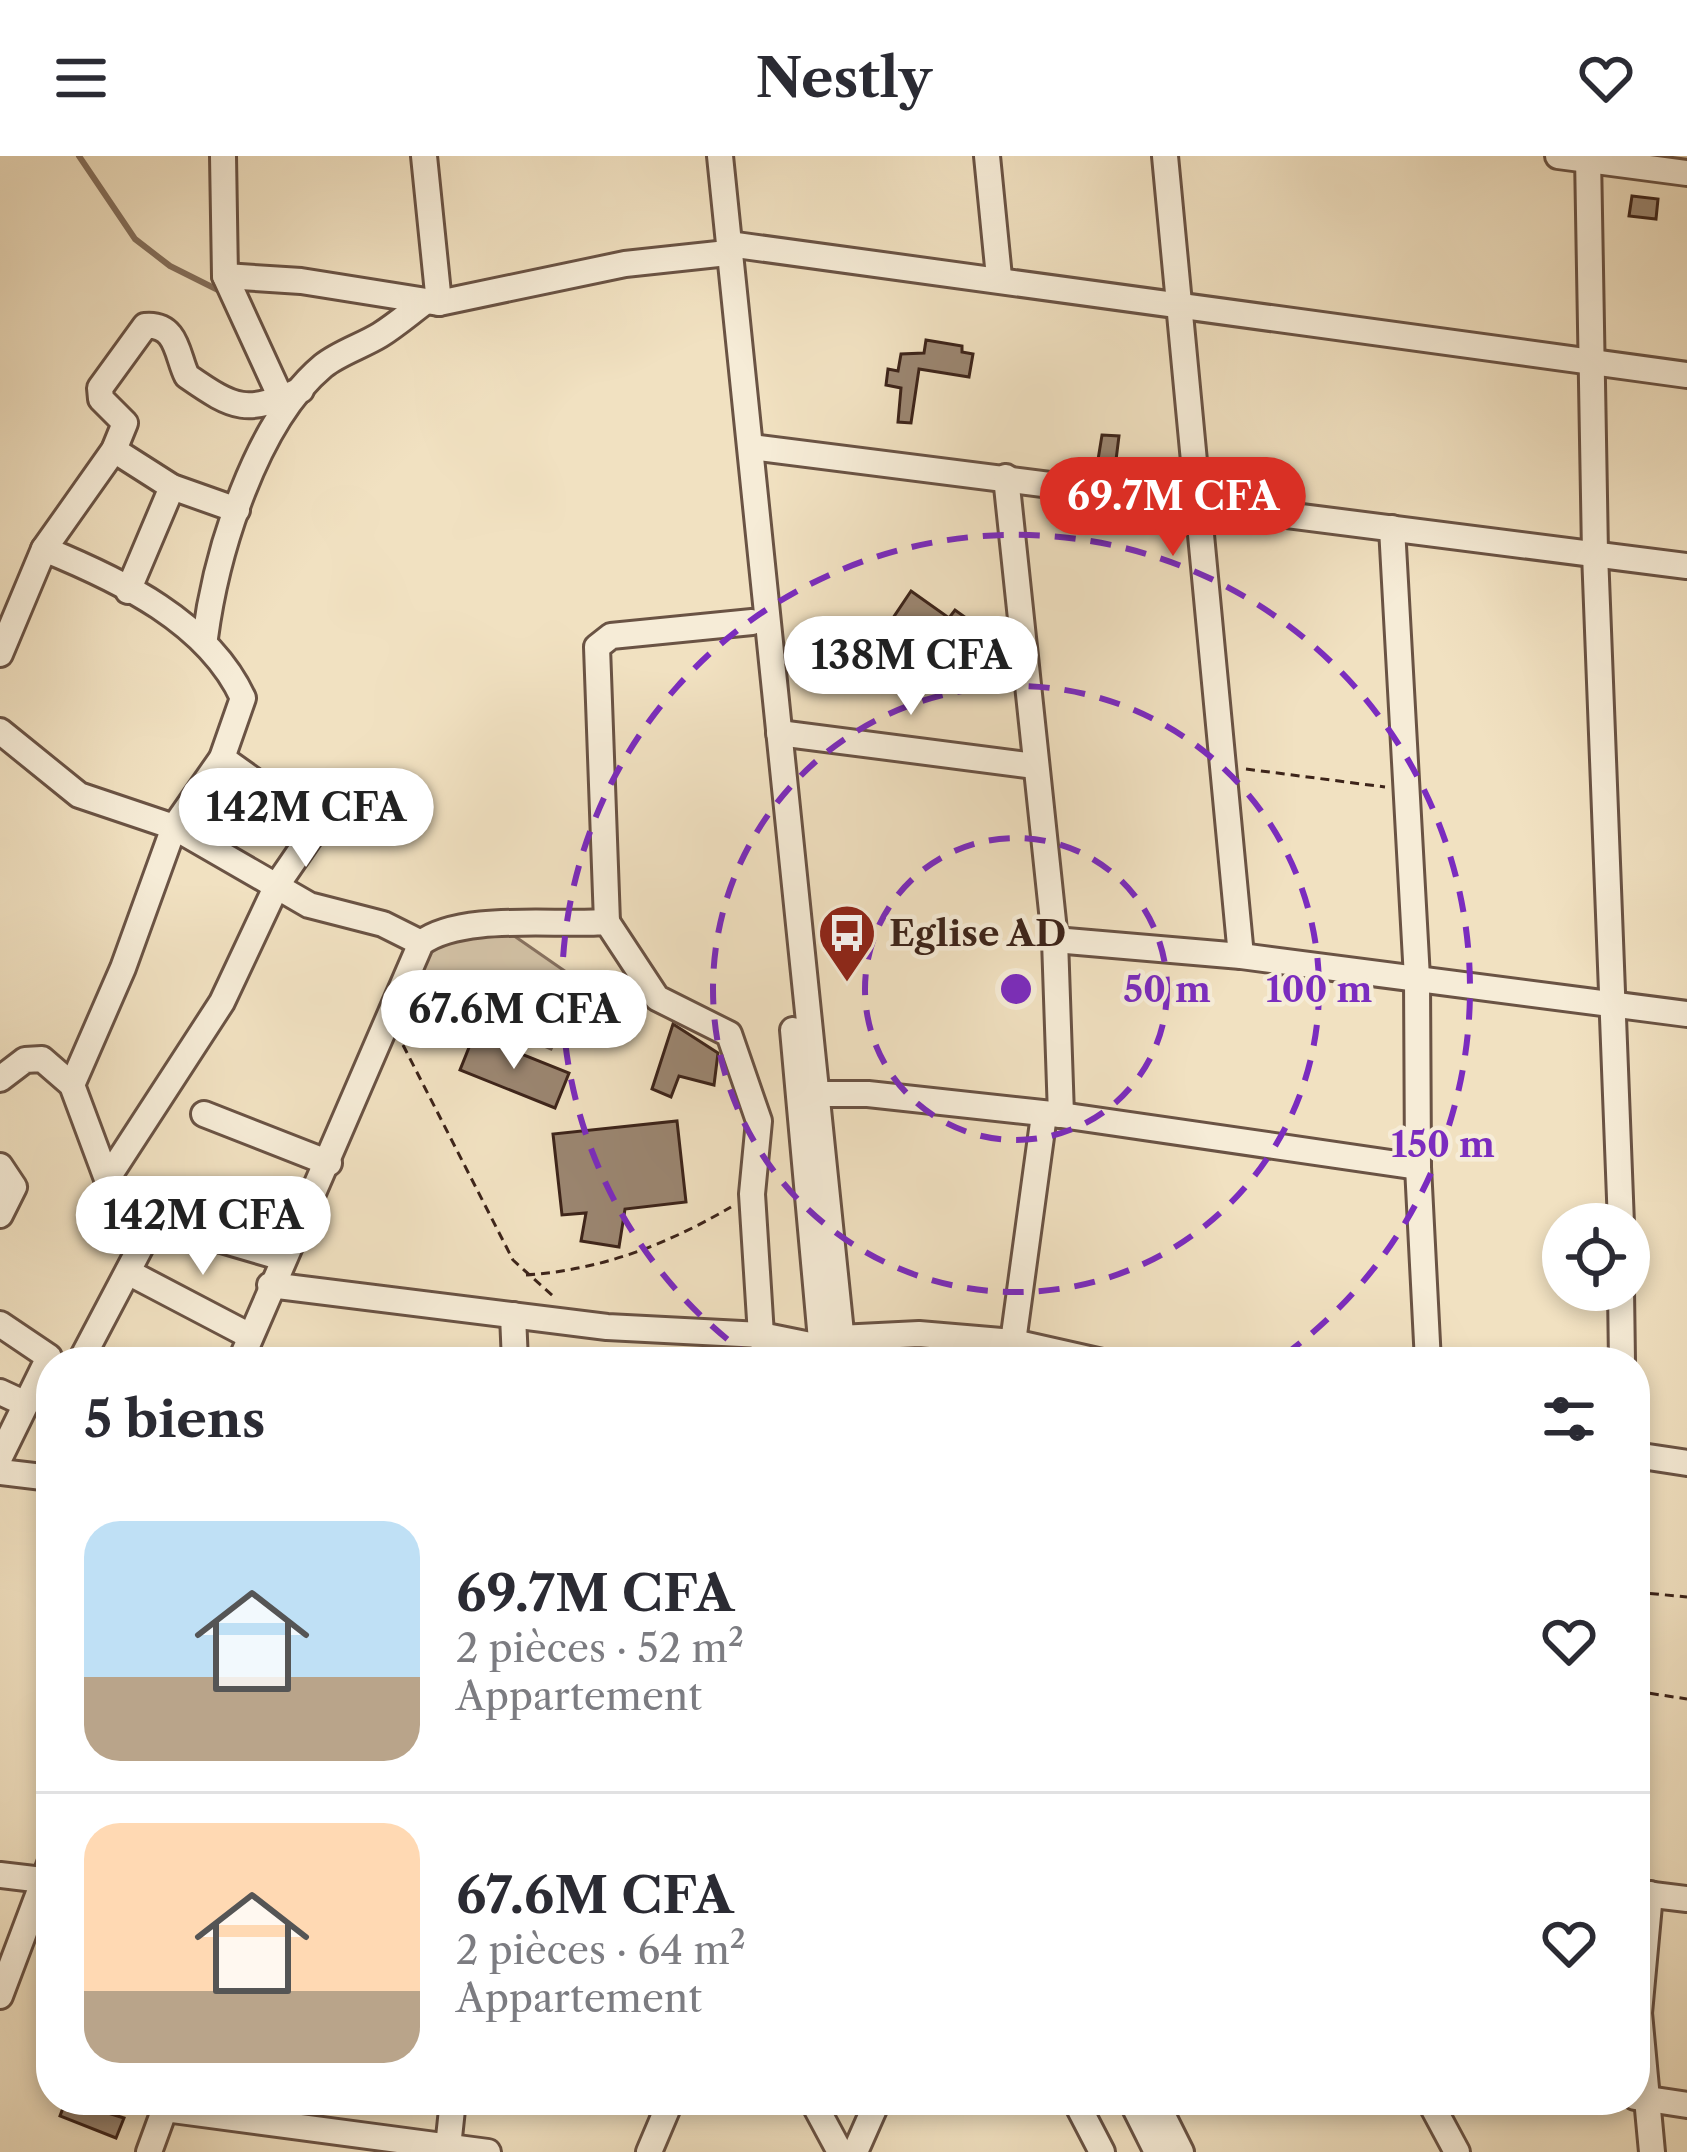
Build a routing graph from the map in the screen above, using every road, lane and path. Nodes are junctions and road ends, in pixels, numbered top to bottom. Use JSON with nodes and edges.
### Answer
{"nodes":[{"id":1,"x":223,"y":156,"type":"edge"},
{"id":2,"x":424,"y":156,"type":"edge"},
{"id":3,"x":707,"y":156,"type":"edge"},
{"id":4,"x":720,"y":156,"type":"edge"},
{"id":5,"x":987,"y":156,"type":"edge"},
{"id":6,"x":1165,"y":156,"type":"edge"},
{"id":7,"x":1558,"y":156,"type":"edge"},
{"id":8,"x":1588,"y":158,"type":"edge"},
{"id":9,"x":1687,"y":173,"type":"edge"},
{"id":10,"x":723,"y":249,"type":"junction"},
{"id":11,"x":225,"y":276,"type":"junction"},
{"id":12,"x":999,"y":277,"type":"junction"},
{"id":13,"x":432,"y":302,"type":"junction"},
{"id":14,"x":1179,"y":303,"type":"junction"},
{"id":15,"x":1595,"y":363,"type":"junction"},
{"id":16,"x":1687,"y":375,"type":"edge"},
{"id":17,"x":291,"y":394,"type":"junction"},
{"id":18,"x":752,"y":447,"type":"junction"},
{"id":19,"x":114,"y":450,"type":"junction"},
{"id":20,"x":1006,"y":477,"type":"junction"},
{"id":21,"x":172,"y":487,"type":"junction"},
{"id":22,"x":1198,"y":503,"type":"junction"},
{"id":23,"x":237,"y":510,"type":"junction"},
{"id":24,"x":1392,"y":528,"type":"junction"},
{"id":25,"x":44,"y":549,"type":"junction"},
{"id":26,"x":1595,"y":553,"type":"junction"},
{"id":27,"x":1687,"y":566,"type":"edge"},
{"id":28,"x":128,"y":591,"type":"junction"},
{"id":29,"x":752,"y":622,"type":"junction"},
{"id":30,"x":206,"y":638,"type":"junction"},
{"id":31,"x":0,"y":654,"type":"edge"},
{"id":32,"x":0,"y":731,"type":"edge"},
{"id":33,"x":779,"y":733,"type":"junction"},
{"id":34,"x":223,"y":758,"type":"junction"},
{"id":35,"x":1035,"y":766,"type":"junction"},
{"id":36,"x":1222,"y":766,"type":"junction"},
{"id":37,"x":1405,"y":790,"type":"junction"},
{"id":38,"x":174,"y":827,"type":"junction"},
{"id":39,"x":277,"y":885,"type":"junction"},
{"id":40,"x":607,"y":922,"type":"junction"},
{"id":41,"x":1055,"y":940,"type":"junction"},
{"id":42,"x":421,"y":944,"type":"junction"},
{"id":43,"x":1240,"y":956,"type":"junction"},
{"id":44,"x":1418,"y":978,"type":"junction"},
{"id":45,"x":1612,"y":1004,"type":"junction"},
{"id":46,"x":1687,"y":1014,"type":"edge"},
{"id":47,"x":403,"y":1045,"type":"dead end"},
{"id":48,"x":0,"y":1079,"type":"edge"},
{"id":49,"x":72,"y":1085,"type":"junction"},
{"id":50,"x":816,"y":1094,"type":"junction"},
{"id":51,"x":204,"y":1114,"type":"dead end"},
{"id":52,"x":1053,"y":1115,"type":"junction"},
{"id":53,"x":329,"y":1163,"type":"junction"},
{"id":54,"x":0,"y":1166,"type":"edge"},
{"id":55,"x":1418,"y":1166,"type":"junction"},
{"id":56,"x":107,"y":1179,"type":"junction"},
{"id":57,"x":752,"y":1194,"type":"junction"},
{"id":58,"x":1620,"y":1203,"type":"edge"},
{"id":59,"x":160,"y":1212,"type":"junction"},
{"id":60,"x":0,"y":1215,"type":"edge"},
{"id":61,"x":283,"y":1258,"type":"junction"},
{"id":62,"x":128,"y":1272,"type":"junction"},
{"id":63,"x":525,"y":1276,"type":"junction"},
{"id":64,"x":270,"y":1285,"type":"junction"},
{"id":65,"x":568,"y":1305,"type":"dead end"},
{"id":66,"x":1621,"y":1311,"type":"edge"},
{"id":67,"x":513,"y":1315,"type":"junction"},
{"id":68,"x":4,"y":1330,"type":"edge"},
{"id":69,"x":761,"y":1335,"type":"junction"},
{"id":70,"x":250,"y":1336,"type":"junction"},
{"id":71,"x":88,"y":1347,"type":"edge"},
{"id":72,"x":246,"y":1347,"type":"edge"},
{"id":73,"x":514,"y":1347,"type":"edge"},
{"id":74,"x":764,"y":1347,"type":"edge"},
{"id":75,"x":811,"y":1347,"type":"edge"},
{"id":76,"x":831,"y":1347,"type":"edge"},
{"id":77,"x":832,"y":1347,"type":"edge"},
{"id":78,"x":856,"y":1347,"type":"edge"},
{"id":79,"x":990,"y":1347,"type":"edge"},
{"id":80,"x":996,"y":1347,"type":"edge"},
{"id":81,"x":1427,"y":1347,"type":"edge"},
{"id":82,"x":1622,"y":1347,"type":"edge"},
{"id":83,"x":36,"y":1349,"type":"edge"},
{"id":84,"x":36,"y":1387,"type":"edge"},
{"id":85,"x":0,"y":1392,"type":"edge"},
{"id":86,"x":26,"y":1404,"type":"junction"},
{"id":87,"x":0,"y":1457,"type":"edge"},
{"id":88,"x":1650,"y":1457,"type":"edge"},
{"id":89,"x":1687,"y":1463,"type":"edge"},
{"id":90,"x":0,"y":1472,"type":"edge"},
{"id":91,"x":36,"y":1476,"type":"edge"},
{"id":92,"x":1650,"y":1593,"type":"edge"},
{"id":93,"x":1687,"y":1597,"type":"edge"},
{"id":94,"x":1650,"y":1693,"type":"edge"},
{"id":95,"x":1687,"y":1699,"type":"edge"},
{"id":96,"x":0,"y":1874,"type":"edge"},
{"id":97,"x":36,"y":1874,"type":"edge"},
{"id":98,"x":1650,"y":1894,"type":"edge"},
{"id":99,"x":1687,"y":1899,"type":"edge"},
{"id":100,"x":36,"y":1906,"type":"edge"},
{"id":101,"x":0,"y":1996,"type":"edge"},
{"id":102,"x":1650,"y":2099,"type":"edge"},
{"id":103,"x":1687,"y":2104,"type":"edge"},
{"id":104,"x":162,"y":2115,"type":"edge"},
{"id":105,"x":233,"y":2115,"type":"edge"},
{"id":106,"x":451,"y":2115,"type":"edge"},
{"id":107,"x":665,"y":2115,"type":"edge"},
{"id":108,"x":820,"y":2115,"type":"edge"},
{"id":109,"x":871,"y":2115,"type":"edge"},
{"id":110,"x":1083,"y":2115,"type":"edge"},
{"id":111,"x":1138,"y":2115,"type":"edge"},
{"id":112,"x":1162,"y":2115,"type":"edge"},
{"id":113,"x":1437,"y":2115,"type":"edge"},
{"id":114,"x":1644,"y":2115,"type":"edge"},
{"id":115,"x":448,"y":2147,"type":"junction"},
{"id":116,"x":149,"y":2152,"type":"edge"},
{"id":117,"x":488,"y":2152,"type":"edge"},
{"id":118,"x":649,"y":2152,"type":"edge"},
{"id":119,"x":840,"y":2152,"type":"edge"},
{"id":120,"x":855,"y":2152,"type":"edge"},
{"id":121,"x":1102,"y":2152,"type":"edge"},
{"id":122,"x":1157,"y":2152,"type":"edge"},
{"id":123,"x":1181,"y":2152,"type":"edge"},
{"id":124,"x":1457,"y":2152,"type":"edge"},
{"id":125,"x":1652,"y":2152,"type":"edge"}],
"edges":[{"from":1,"to":11,"type":"street"},
{"from":2,"to":13,"type":"street"},
{"from":3,"to":10,"type":"street"},
{"from":4,"to":10,"type":"street"},
{"from":5,"to":12,"type":"street"},
{"from":6,"to":14,"type":"street"},
{"from":7,"to":8,"type":"street"},
{"from":8,"to":9,"type":"street"},
{"from":8,"to":15,"type":"street"},
{"from":10,"to":12,"type":"street"},
{"from":10,"to":13,"type":"street"},
{"from":10,"to":18,"type":"street"},
{"from":10,"to":29,"type":"street"},
{"from":11,"to":13,"type":"street"},
{"from":11,"to":17,"type":"street"},
{"from":12,"to":14,"type":"street"},
{"from":13,"to":17,"type":"street"},
{"from":14,"to":15,"type":"street"},
{"from":14,"to":22,"type":"street"},
{"from":15,"to":16,"type":"street"},
{"from":15,"to":26,"type":"street"},
{"from":17,"to":19,"type":"street"},
{"from":17,"to":23,"type":"street"},
{"from":18,"to":20,"type":"street"},
{"from":18,"to":33,"type":"street"},
{"from":19,"to":21,"type":"street"},
{"from":19,"to":25,"type":"street"},
{"from":20,"to":22,"type":"street"},
{"from":20,"to":35,"type":"street"},
{"from":21,"to":23,"type":"street"},
{"from":21,"to":28,"type":"street"},
{"from":22,"to":24,"type":"street"},
{"from":22,"to":36,"type":"street"},
{"from":23,"to":30,"type":"street"},
{"from":24,"to":26,"type":"street"},
{"from":24,"to":37,"type":"street"},
{"from":25,"to":28,"type":"street"},
{"from":25,"to":31,"type":"street"},
{"from":26,"to":27,"type":"street"},
{"from":26,"to":45,"type":"street"},
{"from":28,"to":30,"type":"street"},
{"from":29,"to":40,"type":"street"},
{"from":29,"to":76,"type":"street"},
{"from":30,"to":34,"type":"street"},
{"from":32,"to":38,"type":"street"},
{"from":33,"to":35,"type":"street"},
{"from":33,"to":50,"type":"street"},
{"from":34,"to":38,"type":"street"},
{"from":34,"to":39,"type":"street"},
{"from":35,"to":41,"type":"street"},
{"from":36,"to":37,"type":"path"},
{"from":36,"to":43,"type":"street"},
{"from":37,"to":44,"type":"street"},
{"from":38,"to":39,"type":"street"},
{"from":38,"to":49,"type":"street"},
{"from":39,"to":42,"type":"street"},
{"from":39,"to":56,"type":"street"},
{"from":40,"to":42,"type":"street"},
{"from":40,"to":57,"type":"street"},
{"from":41,"to":43,"type":"street"},
{"from":41,"to":52,"type":"street"},
{"from":42,"to":53,"type":"street"},
{"from":43,"to":44,"type":"street"},
{"from":44,"to":45,"type":"street"},
{"from":44,"to":55,"type":"street"},
{"from":45,"to":46,"type":"street"},
{"from":45,"to":58,"type":"street"},
{"from":47,"to":63,"type":"path"},
{"from":48,"to":49,"type":"street"},
{"from":49,"to":56,"type":"street"},
{"from":50,"to":52,"type":"street"},
{"from":50,"to":77,"type":"street"},
{"from":51,"to":53,"type":"street"},
{"from":52,"to":55,"type":"street"},
{"from":52,"to":80,"type":"street"},
{"from":53,"to":61,"type":"street"},
{"from":54,"to":60,"type":"street"},
{"from":55,"to":81,"type":"street"},
{"from":56,"to":59,"type":"street"},
{"from":57,"to":63,"type":"path"},
{"from":57,"to":69,"type":"street"},
{"from":59,"to":61,"type":"street"},
{"from":59,"to":62,"type":"street"},
{"from":61,"to":64,"type":"street"},
{"from":62,"to":70,"type":"street"},
{"from":62,"to":71,"type":"street"},
{"from":63,"to":65,"type":"path"},
{"from":64,"to":67,"type":"street"},
{"from":64,"to":70,"type":"street"},
{"from":66,"to":82,"type":"street"},
{"from":67,"to":69,"type":"street"},
{"from":67,"to":73,"type":"street"},
{"from":68,"to":83,"type":"street"},
{"from":69,"to":74,"type":"street"},
{"from":69,"to":75,"type":"street"},
{"from":70,"to":72,"type":"street"},
{"from":78,"to":79,"type":"street"},
{"from":84,"to":86,"type":"street"},
{"from":85,"to":86,"type":"street"},
{"from":86,"to":87,"type":"street"},
{"from":88,"to":89,"type":"street"},
{"from":90,"to":91,"type":"street"},
{"from":92,"to":93,"type":"path"},
{"from":94,"to":95,"type":"path"},
{"from":96,"to":97,"type":"street"},
{"from":98,"to":99,"type":"street"},
{"from":100,"to":101,"type":"street"},
{"from":102,"to":103,"type":"street"},
{"from":104,"to":116,"type":"street"},
{"from":105,"to":115,"type":"street"},
{"from":106,"to":115,"type":"street"},
{"from":107,"to":118,"type":"street"},
{"from":108,"to":119,"type":"street"},
{"from":109,"to":120,"type":"street"},
{"from":110,"to":121,"type":"street"},
{"from":111,"to":122,"type":"street"},
{"from":112,"to":123,"type":"street"},
{"from":113,"to":124,"type":"street"},
{"from":114,"to":125,"type":"street"},
{"from":115,"to":117,"type":"street"}]}
